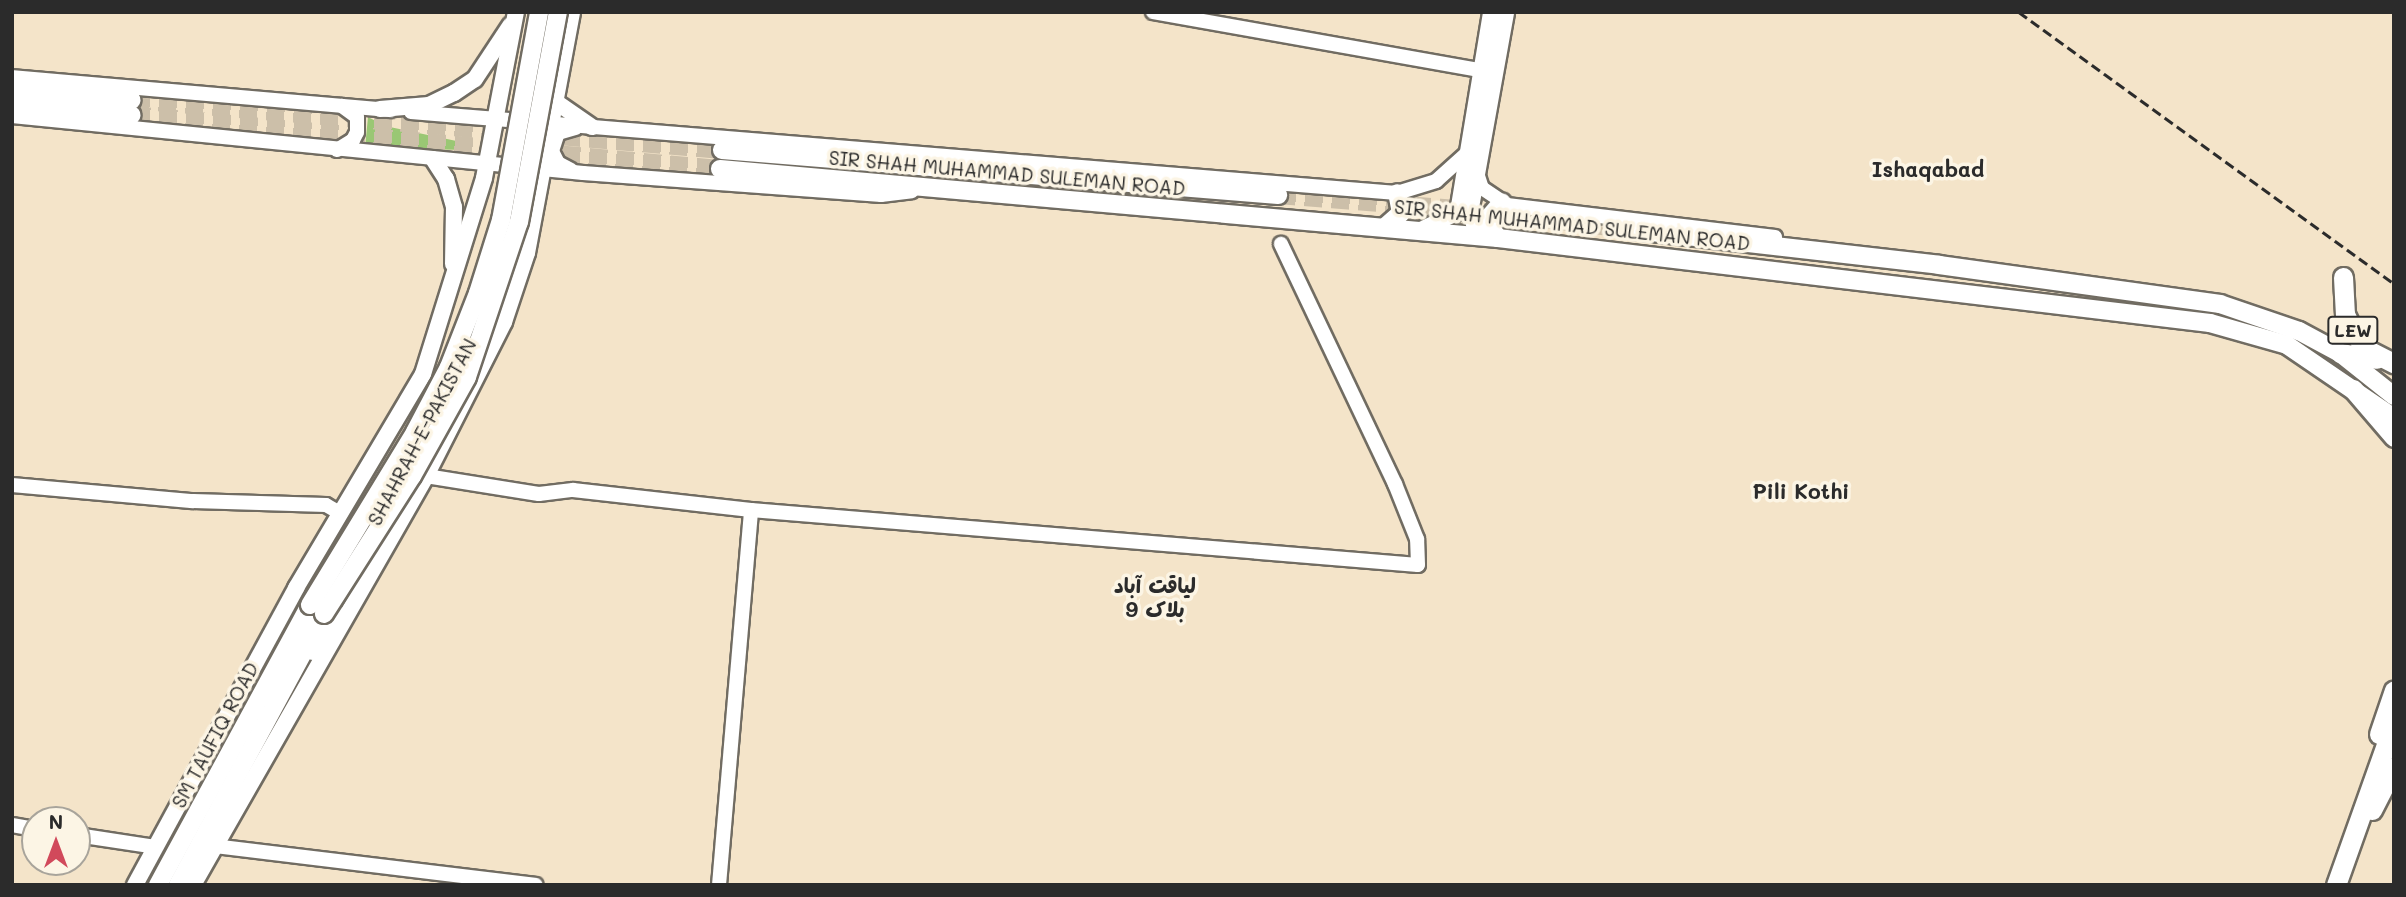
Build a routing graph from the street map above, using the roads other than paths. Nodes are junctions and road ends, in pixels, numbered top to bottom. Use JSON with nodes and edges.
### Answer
{"nodes":[{"id":1,"x":539,"y":12,"type":"edge"},
{"id":2,"x":558,"y":12,"type":"edge"},
{"id":3,"x":572,"y":12,"type":"edge"},
{"id":4,"x":1153,"y":12,"type":"edge"},
{"id":5,"x":1491,"y":12,"type":"edge"},
{"id":6,"x":1506,"y":12,"type":"edge"},
{"id":7,"x":515,"y":16,"type":"edge"},
{"id":8,"x":1480,"y":70,"type":"junction"},
{"id":9,"x":12,"y":77,"type":"edge"},
{"id":10,"x":502,"y":85,"type":"junction"},
{"id":11,"x":12,"y":90,"type":"edge"},
{"id":12,"x":556,"y":98,"type":"junction"},
{"id":13,"x":12,"y":104,"type":"edge"},
{"id":14,"x":341,"y":105,"type":"junction"},
{"id":15,"x":380,"y":109,"type":"junction"},
{"id":16,"x":12,"y":116,"type":"edge"},
{"id":17,"x":495,"y":118,"type":"junction"},
{"id":18,"x":552,"y":123,"type":"junction"},
{"id":19,"x":592,"y":127,"type":"junction"},
{"id":20,"x":852,"y":148,"type":"junction"},
{"id":21,"x":337,"y":150,"type":"junction"},
{"id":22,"x":722,"y":150,"type":"tunnel mouth"},
{"id":23,"x":433,"y":159,"type":"junction"},
{"id":24,"x":1472,"y":159,"type":"junction"},
{"id":25,"x":544,"y":169,"type":"junction"},
{"id":26,"x":720,"y":169,"type":"tunnel mouth"},
{"id":27,"x":485,"y":171,"type":"junction"},
{"id":28,"x":980,"y":172,"type":"junction"},
{"id":29,"x":1143,"y":172,"type":"junction"},
{"id":30,"x":583,"y":173,"type":"junction"},
{"id":31,"x":1020,"y":174,"type":"junction"},
{"id":32,"x":937,"y":188,"type":"junction"},
{"id":33,"x":539,"y":192,"type":"junction"},
{"id":34,"x":1397,"y":193,"type":"junction"},
{"id":35,"x":1278,"y":195,"type":"tunnel mouth"},
{"id":36,"x":1502,"y":202,"type":"junction"},
{"id":37,"x":1386,"y":226,"type":"junction"},
{"id":38,"x":1420,"y":230,"type":"junction"},
{"id":39,"x":1634,"y":230,"type":"tunnel mouth"},
{"id":40,"x":1495,"y":237,"type":"junction"},
{"id":41,"x":1281,"y":244,"type":"dead end"},
{"id":42,"x":1939,"y":265,"type":"junction"},
{"id":43,"x":453,"y":273,"type":"junction"},
{"id":44,"x":2343,"y":277,"type":"dead end"},
{"id":45,"x":2299,"y":331,"type":"junction"},
{"id":46,"x":2287,"y":345,"type":"junction"},
{"id":47,"x":2340,"y":353,"type":"junction"},
{"id":48,"x":2388,"y":362,"type":"edge"},
{"id":49,"x":2353,"y":389,"type":"junction"},
{"id":50,"x":2394,"y":397,"type":"edge"},
{"id":51,"x":2394,"y":418,"type":"edge"},
{"id":52,"x":2394,"y":437,"type":"edge"},
{"id":53,"x":426,"y":476,"type":"junction"},
{"id":54,"x":12,"y":485,"type":"edge"},
{"id":55,"x":751,"y":510,"type":"junction"},
{"id":56,"x":340,"y":513,"type":"junction"},
{"id":57,"x":325,"y":612,"type":"junction"},
{"id":58,"x":2394,"y":690,"type":"edge"},
{"id":59,"x":2394,"y":722,"type":"edge"},
{"id":60,"x":2394,"y":767,"type":"edge"},
{"id":61,"x":91,"y":837,"type":"edge"},
{"id":62,"x":2352,"y":841,"type":"junction"},
{"id":63,"x":214,"y":846,"type":"junction"},
{"id":64,"x":155,"y":848,"type":"junction"},
{"id":65,"x":135,"y":885,"type":"edge"},
{"id":66,"x":158,"y":885,"type":"edge"},
{"id":67,"x":178,"y":885,"type":"edge"},
{"id":68,"x":192,"y":885,"type":"edge"},
{"id":69,"x":536,"y":885,"type":"edge"},
{"id":70,"x":719,"y":885,"type":"edge"},
{"id":71,"x":2336,"y":885,"type":"edge"}],
"edges":[{"from":1,"to":57,"type":"highway","bridge":true},
{"from":2,"to":57,"type":"highway","bridge":true},
{"from":3,"to":12,"type":"main road","name":"SHAHRAH-E-PAKISTAN"},
{"from":4,"to":8,"type":"street"},
{"from":5,"to":8,"type":"main road"},
{"from":6,"to":24,"type":"main road"},
{"from":7,"to":10,"type":"main road"},
{"from":7,"to":15,"type":"main road"},
{"from":8,"to":24,"type":"main road"},
{"from":9,"to":14,"type":"street"},
{"from":10,"to":12,"type":"main road"},
{"from":10,"to":17,"type":"main road"},
{"from":11,"to":13,"type":"highway"},
{"from":12,"to":18,"type":"main road","name":"SHAHRAH-E-PAKISTAN"},
{"from":12,"to":19,"type":"main road"},
{"from":14,"to":15,"type":"street"},
{"from":14,"to":21,"type":"street"},
{"from":15,"to":17,"type":"street"},
{"from":16,"to":21,"type":"street"},
{"from":17,"to":18,"type":"street"},
{"from":17,"to":27,"type":"main road"},
{"from":18,"to":19,"type":"street"},
{"from":18,"to":25,"type":"main road","name":"SHAHRAH-E-PAKISTAN"},
{"from":19,"to":20,"type":"street"},
{"from":19,"to":30,"type":"street"},
{"from":20,"to":28,"type":"highway"},
{"from":20,"to":29,"type":"street"},
{"from":21,"to":23,"type":"street"},
{"from":22,"to":28,"type":"highway","name":"SIR SHAH MUHAMMAD SULEMAN ROAD"},
{"from":23,"to":27,"type":"street"},
{"from":23,"to":43,"type":"main road"},
{"from":24,"to":34,"type":"street"},
{"from":24,"to":36,"type":"street"},
{"from":24,"to":38,"type":"main road"},
{"from":24,"to":40,"type":"main road"},
{"from":25,"to":27,"type":"street"},
{"from":25,"to":30,"type":"street"},
{"from":25,"to":33,"type":"main road","name":"SHAHRAH-E-PAKISTAN"},
{"from":26,"to":32,"type":"highway","name":"SIR SHAH MUHAMMAD SULEMAN ROAD"},
{"from":27,"to":33,"type":"main road"},
{"from":27,"to":43,"type":"main road"},
{"from":28,"to":31,"type":"highway","name":"SIR SHAH MUHAMMAD SULEMAN ROAD"},
{"from":29,"to":31,"type":"highway"},
{"from":29,"to":34,"type":"street"},
{"from":30,"to":32,"type":"street"},
{"from":31,"to":35,"type":"highway","name":"SIR SHAH MUHAMMAD SULEMAN ROAD"},
{"from":32,"to":37,"type":"highway","name":"SIR SHAH MUHAMMAD SULEMAN ROAD"},
{"from":33,"to":53,"type":"main road","name":"SHAHRAH-E-PAKISTAN"},
{"from":34,"to":37,"type":"highway"},
{"from":36,"to":40,"type":"highway"},
{"from":36,"to":42,"type":"street"},
{"from":37,"to":38,"type":"highway","name":"SIR SHAH MUHAMMAD SULEMAN ROAD"},
{"from":38,"to":40,"type":"highway","name":"SIR SHAH MUHAMMAD SULEMAN ROAD"},
{"from":39,"to":42,"type":"highway","name":"SIR SHAH MUHAMMAD SULEMAN ROAD"},
{"from":40,"to":46,"type":"highway","name":"SIR SHAH MUHAMMAD SULEMAN ROAD"},
{"from":41,"to":55,"type":"street"},
{"from":42,"to":45,"type":"highway","name":"SIR SHAH MUHAMMAD SULEMAN ROAD"},
{"from":43,"to":56,"type":"main road"},
{"from":44,"to":48,"type":"highway","number":"LEW"},
{"from":45,"to":46,"type":"highway"},
{"from":45,"to":47,"type":"highway","name":"SIR SHAH MUHAMMAD SULEMAN ROAD"},
{"from":46,"to":49,"type":"highway","name":"SIR SHAH MUHAMMAD SULEMAN ROAD"},
{"from":47,"to":48,"type":"highway"},
{"from":47,"to":50,"type":"highway","name":"SIR SHAH MUHAMMAD SULEMAN ROAD"},
{"from":49,"to":51,"type":"highway","name":"SIR SHAH MUHAMMAD SULEMAN ROAD"},
{"from":49,"to":52,"type":"highway"},
{"from":53,"to":55,"type":"street"},
{"from":53,"to":57,"type":"main road","name":"SHAHRAH-E-PAKISTAN"},
{"from":54,"to":56,"type":"street"},
{"from":55,"to":70,"type":"street"},
{"from":56,"to":64,"type":"main road"},
{"from":57,"to":63,"type":"main road","name":"SHAHRAH-E-PAKISTAN"},
{"from":57,"to":66,"type":"highway","name":"SM TAUFIQ ROAD"},
{"from":57,"to":67,"type":"highway"},
{"from":58,"to":62,"type":"highway"},
{"from":59,"to":62,"type":"highway"},
{"from":60,"to":62,"type":"highway"},
{"from":61,"to":64,"type":"street"},
{"from":62,"to":71,"type":"highway"},
{"from":63,"to":68,"type":"main road","name":"SHAHRAH-E-PAKISTAN"},
{"from":63,"to":69,"type":"street"},
{"from":64,"to":65,"type":"main road"}]}
